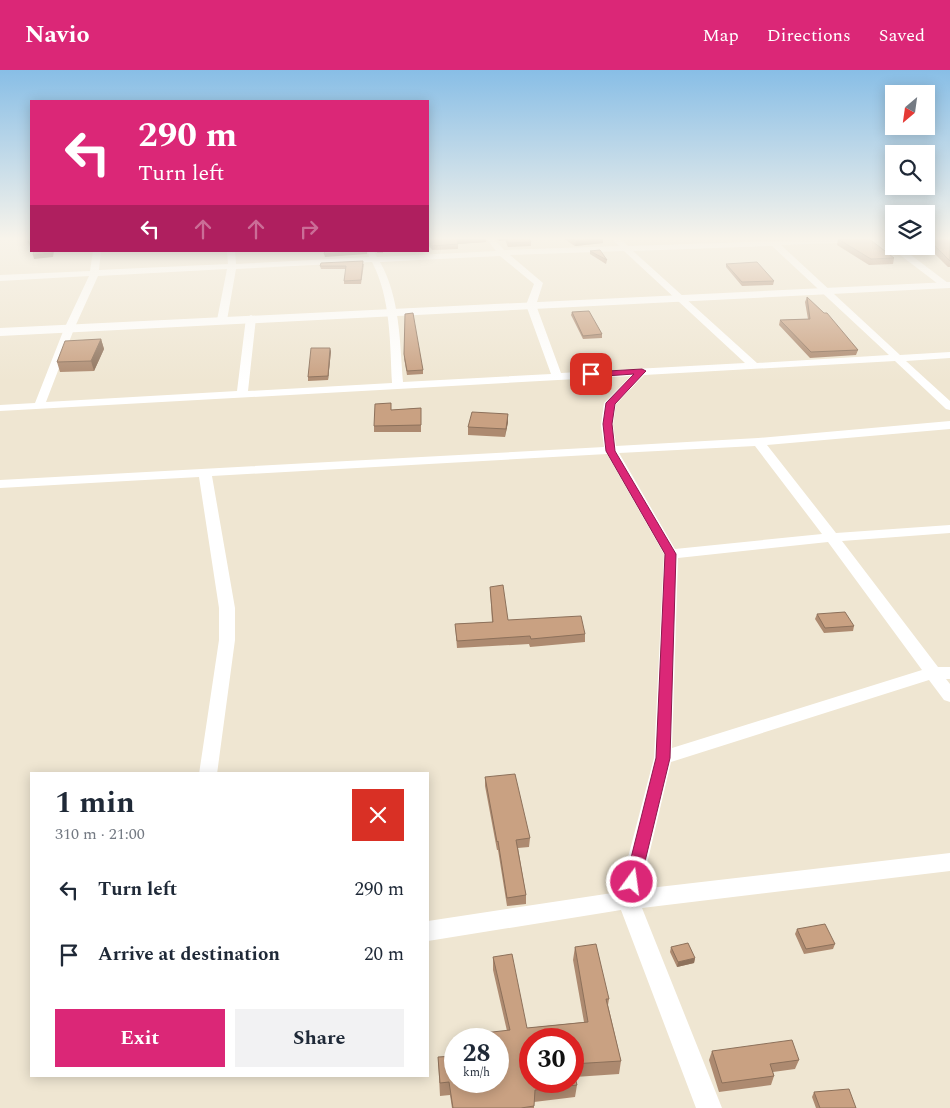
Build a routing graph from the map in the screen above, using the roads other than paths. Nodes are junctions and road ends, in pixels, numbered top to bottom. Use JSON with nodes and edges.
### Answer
{"nodes":[{"id":1,"x":89,"y":285,"type":"edge"},
{"id":2,"x":228,"y":285,"type":"edge"},
{"id":3,"x":384,"y":285,"type":"edge"},
{"id":4,"x":538,"y":285,"type":"edge"},
{"id":5,"x":668,"y":285,"type":"edge"},
{"id":6,"x":820,"y":285,"type":"edge"},
{"id":7,"x":936,"y":285,"type":"edge"},
{"id":8,"x":825,"y":290,"type":"junction"},
{"id":9,"x":682,"y":298,"type":"junction"},
{"id":10,"x":531,"y":304,"type":"junction"},
{"id":11,"x":392,"y":311,"type":"junction"},
{"id":12,"x":251,"y":318,"type":"junction"},
{"id":13,"x":222,"y":320,"type":"junction"},
{"id":14,"x":69,"y":329,"type":"junction"},
{"id":15,"x":0,"y":332,"type":"edge"},
{"id":16,"x":950,"y":355,"type":"edge"},
{"id":17,"x":899,"y":359,"type":"junction"},
{"id":18,"x":754,"y":366,"type":"junction"},
{"id":19,"x":642,"y":371,"type":"junction"},
{"id":20,"x":557,"y":376,"type":"junction"},
{"id":21,"x":398,"y":385,"type":"junction"},
{"id":22,"x":242,"y":394,"type":"junction"},
{"id":23,"x":39,"y":406,"type":"junction"},
{"id":24,"x":950,"y":407,"type":"edge"},
{"id":25,"x":0,"y":408,"type":"edge"},
{"id":26,"x":950,"y":425,"type":"edge"},
{"id":27,"x":758,"y":442,"type":"junction"},
{"id":28,"x":611,"y":451,"type":"junction"},
{"id":29,"x":205,"y":473,"type":"junction"},
{"id":30,"x":0,"y":484,"type":"edge"},
{"id":31,"x":950,"y":529,"type":"edge"},
{"id":32,"x":832,"y":537,"type":"junction"},
{"id":33,"x":671,"y":554,"type":"junction"},
{"id":34,"x":941,"y":673,"type":"edge"},
{"id":35,"x":950,"y":696,"type":"edge"},
{"id":36,"x":663,"y":758,"type":"junction"},
{"id":37,"x":208,"y":772,"type":"edge"},
{"id":38,"x":950,"y":862,"type":"edge"},
{"id":39,"x":628,"y":900,"type":"junction"},
{"id":40,"x":429,"y":931,"type":"edge"},
{"id":41,"x":709,"y":1108,"type":"edge"}],
"edges":[{"from":1,"to":14,"type":"street"},
{"from":2,"to":13,"type":"street"},
{"from":3,"to":11,"type":"street"},
{"from":4,"to":10,"type":"street"},
{"from":5,"to":9,"type":"street"},
{"from":6,"to":8,"type":"street"},
{"from":7,"to":8,"type":"street"},
{"from":8,"to":9,"type":"street"},
{"from":8,"to":17,"type":"street"},
{"from":9,"to":10,"type":"street"},
{"from":9,"to":18,"type":"street"},
{"from":10,"to":11,"type":"street"},
{"from":10,"to":20,"type":"street"},
{"from":11,"to":12,"type":"street"},
{"from":11,"to":21,"type":"street"},
{"from":12,"to":13,"type":"street"},
{"from":12,"to":22,"type":"street"},
{"from":13,"to":14,"type":"street"},
{"from":14,"to":15,"type":"street"},
{"from":14,"to":23,"type":"street"},
{"from":16,"to":17,"type":"street"},
{"from":17,"to":18,"type":"street"},
{"from":17,"to":24,"type":"street"},
{"from":18,"to":19,"type":"street"},
{"from":19,"to":20,"type":"street"},
{"from":19,"to":28,"type":"street"},
{"from":20,"to":21,"type":"street"},
{"from":21,"to":22,"type":"street"},
{"from":22,"to":23,"type":"street"},
{"from":23,"to":25,"type":"street"},
{"from":26,"to":27,"type":"street"},
{"from":27,"to":28,"type":"street"},
{"from":27,"to":32,"type":"street"},
{"from":28,"to":29,"type":"street"},
{"from":28,"to":33,"type":"street"},
{"from":29,"to":30,"type":"street"},
{"from":29,"to":37,"type":"street"},
{"from":31,"to":32,"type":"street"},
{"from":32,"to":33,"type":"street"},
{"from":32,"to":34,"type":"street"},
{"from":33,"to":36,"type":"street"},
{"from":34,"to":35,"type":"street"},
{"from":34,"to":36,"type":"street"},
{"from":36,"to":39,"type":"street"},
{"from":38,"to":39,"type":"street"},
{"from":39,"to":40,"type":"street"},
{"from":39,"to":41,"type":"street"}]}
